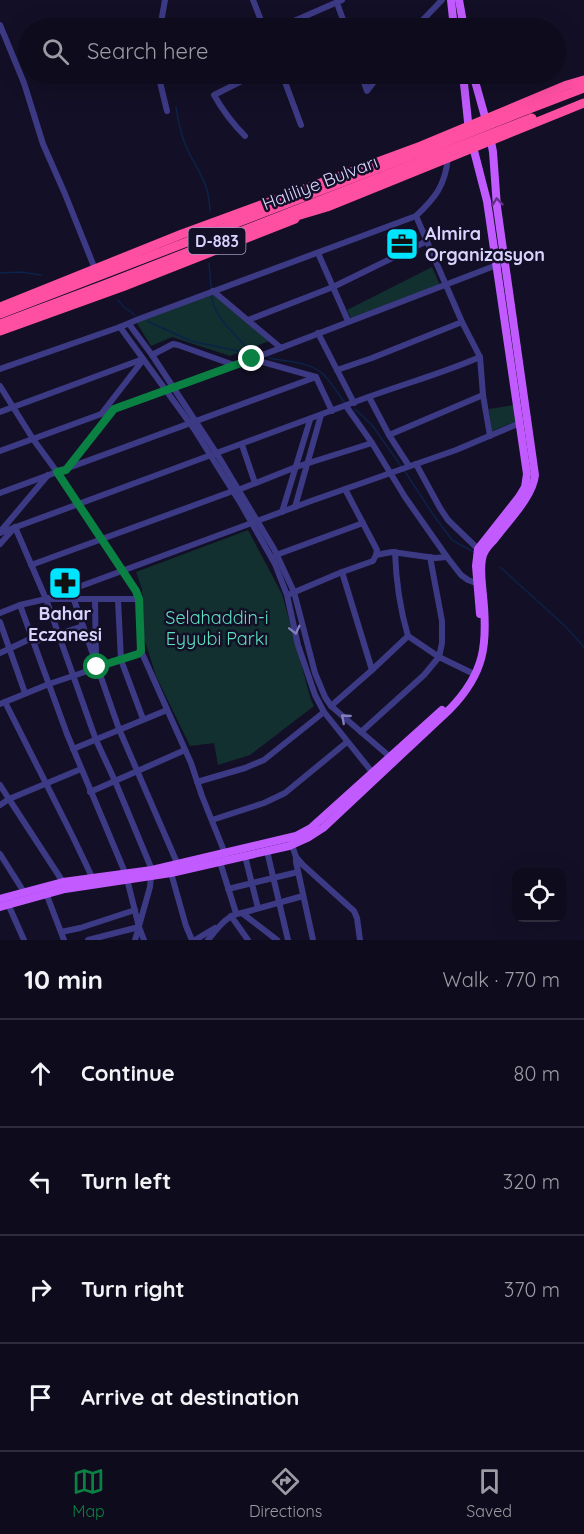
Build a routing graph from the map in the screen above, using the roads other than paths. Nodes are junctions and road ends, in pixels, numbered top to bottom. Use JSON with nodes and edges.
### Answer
{"nodes":[{"id":1,"x":165,"y":0,"type":"edge"},
{"id":2,"x":253,"y":0,"type":"edge"},
{"id":3,"x":442,"y":0,"type":"edge"},
{"id":4,"x":451,"y":0,"type":"edge"},
{"id":5,"x":459,"y":0,"type":"edge"},
{"id":6,"x":339,"y":1,"type":"edge"},
{"id":7,"x":162,"y":18,"type":"edge"},
{"id":8,"x":260,"y":18,"type":"edge"},
{"id":9,"x":301,"y":18,"type":"edge"},
{"id":10,"x":343,"y":18,"type":"edge"},
{"id":11,"x":425,"y":18,"type":"edge"},
{"id":12,"x":453,"y":18,"type":"edge"},
{"id":13,"x":462,"y":18,"type":"edge"},
{"id":14,"x":0,"y":25,"type":"edge"},
{"id":15,"x":18,"y":68,"type":"edge"},
{"id":16,"x":584,"y":80,"type":"edge"},
{"id":17,"x":24,"y":84,"type":"edge"},
{"id":18,"x":160,"y":84,"type":"edge"},
{"id":19,"x":236,"y":84,"type":"edge"},
{"id":20,"x":286,"y":84,"type":"edge"},
{"id":21,"x":365,"y":84,"type":"edge"},
{"id":22,"x":372,"y":84,"type":"edge"},
{"id":23,"x":464,"y":84,"type":"edge"},
{"id":24,"x":476,"y":84,"type":"edge"},
{"id":25,"x":584,"y":88,"type":"edge"},
{"id":26,"x":584,"y":97,"type":"edge"},
{"id":27,"x":584,"y":103,"type":"edge"},
{"id":28,"x":167,"y":111,"type":"dead end"},
{"id":29,"x":530,"y":114,"type":"junction"},
{"id":30,"x":486,"y":119,"type":"junction"},
{"id":31,"x":301,"y":125,"type":"dead end"},
{"id":32,"x":468,"y":126,"type":"junction"},
{"id":33,"x":245,"y":136,"type":"dead end"},
{"id":34,"x":491,"y":141,"type":"junction"},
{"id":35,"x":473,"y":148,"type":"junction"},
{"id":36,"x":448,"y":158,"type":"junction"},
{"id":37,"x":293,"y":194,"type":"junction"},
{"id":38,"x":327,"y":207,"type":"junction"},
{"id":39,"x":416,"y":216,"type":"junction"},
{"id":40,"x":235,"y":229,"type":"junction"},
{"id":41,"x":427,"y":241,"type":"junction"},
{"id":42,"x":318,"y":253,"type":"junction"},
{"id":43,"x":501,"y":264,"type":"junction"},
{"id":44,"x":100,"y":277,"type":"junction"},
{"id":45,"x":446,"y":285,"type":"junction"},
{"id":46,"x":333,"y":287,"type":"junction"},
{"id":47,"x":213,"y":291,"type":"junction"},
{"id":48,"x":0,"y":307,"type":"edge"},
{"id":49,"x":0,"y":315,"type":"edge"},
{"id":50,"x":248,"y":320,"type":"junction"},
{"id":51,"x":26,"y":321,"type":"junction"},
{"id":52,"x":348,"y":321,"type":"junction"},
{"id":53,"x":462,"y":322,"type":"junction"},
{"id":54,"x":0,"y":324,"type":"edge"},
{"id":55,"x":129,"y":324,"type":"junction"},
{"id":56,"x":120,"y":327,"type":"junction"},
{"id":57,"x":0,"y":331,"type":"edge"},
{"id":58,"x":318,"y":333,"type":"junction"},
{"id":59,"x":281,"y":348,"type":"junction"},
{"id":60,"x":152,"y":355,"type":"junction"},
{"id":61,"x":480,"y":357,"type":"junction"},
{"id":62,"x":143,"y":359,"type":"junction"},
{"id":63,"x":252,"y":359,"type":"junction"},
{"id":64,"x":235,"y":365,"type":"junction"},
{"id":65,"x":0,"y":369,"type":"edge"},
{"id":66,"x":337,"y":370,"type":"junction"},
{"id":67,"x":316,"y":377,"type":"junction"},
{"id":68,"x":0,"y":386,"type":"edge"},
{"id":69,"x":170,"y":389,"type":"junction"},
{"id":70,"x":483,"y":394,"type":"junction"},
{"id":71,"x":369,"y":397,"type":"junction"},
{"id":72,"x":354,"y":403,"type":"junction"},
{"id":73,"x":346,"y":406,"type":"junction"},
{"id":74,"x":13,"y":407,"type":"junction"},
{"id":75,"x":114,"y":409,"type":"junction"},
{"id":76,"x":0,"y":411,"type":"edge"},
{"id":77,"x":332,"y":411,"type":"junction"},
{"id":78,"x":102,"y":413,"type":"junction"},
{"id":79,"x":321,"y":416,"type":"junction"},
{"id":80,"x":310,"y":420,"type":"junction"},
{"id":81,"x":193,"y":423,"type":"junction"},
{"id":82,"x":520,"y":423,"type":"junction"},
{"id":83,"x":389,"y":435,"type":"junction"},
{"id":84,"x":490,"y":436,"type":"junction"},
{"id":85,"x":33,"y":439,"type":"junction"},
{"id":86,"x":372,"y":443,"type":"junction"},
{"id":87,"x":242,"y":445,"type":"junction"},
{"id":88,"x":0,"y":451,"type":"edge"},
{"id":89,"x":214,"y":455,"type":"junction"},
{"id":90,"x":308,"y":463,"type":"junction"},
{"id":91,"x":296,"y":466,"type":"junction"},
{"id":92,"x":411,"y":466,"type":"junction"},
{"id":93,"x":66,"y":470,"type":"junction"},
{"id":94,"x":57,"y":472,"type":"junction"},
{"id":95,"x":392,"y":472,"type":"junction"},
{"id":96,"x":49,"y":475,"type":"junction"},
{"id":97,"x":255,"y":483,"type":"junction"},
{"id":98,"x":345,"y":489,"type":"junction"},
{"id":99,"x":236,"y":490,"type":"junction"},
{"id":100,"x":0,"y":493,"type":"edge"},
{"id":101,"x":78,"y":504,"type":"junction"},
{"id":102,"x":296,"y":507,"type":"junction"},
{"id":103,"x":282,"y":512,"type":"junction"},
{"id":104,"x":255,"y":523,"type":"junction"},
{"id":105,"x":363,"y":523,"type":"junction"},
{"id":106,"x":15,"y":527,"type":"junction"},
{"id":107,"x":0,"y":532,"type":"edge"},
{"id":108,"x":101,"y":538,"type":"junction"},
{"id":109,"x":0,"y":544,"type":"edge"},
{"id":110,"x":478,"y":549,"type":"junction"},
{"id":111,"x":395,"y":552,"type":"junction"},
{"id":112,"x":276,"y":555,"type":"junction"},
{"id":113,"x":376,"y":555,"type":"junction"},
{"id":114,"x":430,"y":557,"type":"junction"},
{"id":115,"x":447,"y":557,"type":"junction"},
{"id":116,"x":31,"y":565,"type":"junction"},
{"id":117,"x":123,"y":571,"type":"junction"},
{"id":118,"x":342,"y":572,"type":"junction"},
{"id":119,"x":476,"y":583,"type":"junction"},
{"id":120,"x":294,"y":592,"type":"junction"},
{"id":121,"x":286,"y":595,"type":"junction"},
{"id":122,"x":46,"y":599,"type":"junction"},
{"id":123,"x":139,"y":599,"type":"junction"},
{"id":124,"x":74,"y":600,"type":"junction"},
{"id":125,"x":95,"y":600,"type":"junction"},
{"id":126,"x":118,"y":600,"type":"junction"},
{"id":127,"x":20,"y":605,"type":"junction"},
{"id":128,"x":0,"y":613,"type":"edge"},
{"id":129,"x":0,"y":622,"type":"edge"},
{"id":130,"x":83,"y":626,"type":"junction"},
{"id":131,"x":58,"y":634,"type":"junction"},
{"id":132,"x":408,"y":636,"type":"junction"},
{"id":133,"x":33,"y":640,"type":"junction"},
{"id":134,"x":9,"y":649,"type":"junction"},
{"id":135,"x":141,"y":651,"type":"junction"},
{"id":136,"x":0,"y":653,"type":"edge"},
{"id":137,"x":439,"y":657,"type":"junction"},
{"id":138,"x":121,"y":660,"type":"junction"},
{"id":139,"x":97,"y":667,"type":"junction"},
{"id":140,"x":372,"y":670,"type":"junction"},
{"id":141,"x":472,"y":673,"type":"junction"},
{"id":142,"x":73,"y":676,"type":"junction"},
{"id":143,"x":49,"y":684,"type":"junction"},
{"id":144,"x":25,"y":693,"type":"junction"},
{"id":145,"x":2,"y":701,"type":"edge"},
{"id":146,"x":331,"y":706,"type":"junction"},
{"id":147,"x":167,"y":710,"type":"junction"},
{"id":148,"x":324,"y":712,"type":"junction"},
{"id":149,"x":143,"y":719,"type":"junction"},
{"id":150,"x":119,"y":729,"type":"junction"},
{"id":151,"x":361,"y":732,"type":"junction"},
{"id":152,"x":96,"y":740,"type":"junction"},
{"id":153,"x":347,"y":742,"type":"junction"},
{"id":154,"x":73,"y":749,"type":"junction"},
{"id":155,"x":185,"y":750,"type":"junction"},
{"id":156,"x":389,"y":756,"type":"junction"},
{"id":157,"x":81,"y":769,"type":"junction"},
{"id":158,"x":138,"y":770,"type":"junction"},
{"id":159,"x":372,"y":772,"type":"junction"},
{"id":160,"x":115,"y":781,"type":"junction"},
{"id":161,"x":197,"y":782,"type":"junction"},
{"id":162,"x":46,"y":784,"type":"junction"},
{"id":163,"x":0,"y":785,"type":"edge"},
{"id":164,"x":90,"y":792,"type":"junction"},
{"id":165,"x":9,"y":799,"type":"junction"},
{"id":166,"x":0,"y":805,"type":"edge"},
{"id":167,"x":212,"y":819,"type":"junction"},
{"id":168,"x":292,"y":845,"type":"junction"},
{"id":169,"x":267,"y":851,"type":"junction"},
{"id":170,"x":0,"y":854,"type":"edge"},
{"id":171,"x":245,"y":856,"type":"junction"},
{"id":172,"x":296,"y":857,"type":"junction"},
{"id":173,"x":224,"y":858,"type":"junction"},
{"id":174,"x":178,"y":865,"type":"junction"},
{"id":175,"x":298,"y":872,"type":"junction"},
{"id":176,"x":152,"y":873,"type":"junction"},
{"id":177,"x":171,"y":873,"type":"junction"},
{"id":178,"x":127,"y":877,"type":"junction"},
{"id":179,"x":274,"y":878,"type":"junction"},
{"id":180,"x":93,"y":879,"type":"junction"},
{"id":181,"x":63,"y":882,"type":"junction"},
{"id":182,"x":251,"y":883,"type":"junction"},
{"id":183,"x":228,"y":889,"type":"junction"},
{"id":184,"x":24,"y":892,"type":"junction"},
{"id":185,"x":46,"y":893,"type":"junction"},
{"id":186,"x":303,"y":896,"type":"junction"},
{"id":187,"x":0,"y":898,"type":"edge"},
{"id":188,"x":280,"y":902,"type":"junction"},
{"id":189,"x":8,"y":904,"type":"junction"},
{"id":190,"x":0,"y":907,"type":"edge"},
{"id":191,"x":258,"y":908,"type":"junction"},
{"id":192,"x":135,"y":910,"type":"junction"},
{"id":193,"x":236,"y":914,"type":"junction"},
{"id":194,"x":219,"y":926,"type":"junction"},
{"id":195,"x":139,"y":927,"type":"junction"},
{"id":196,"x":61,"y":932,"type":"junction"},
{"id":197,"x":24,"y":940,"type":"edge"},
{"id":198,"x":64,"y":940,"type":"edge"},
{"id":199,"x":88,"y":940,"type":"edge"},
{"id":200,"x":135,"y":940,"type":"edge"},
{"id":201,"x":144,"y":940,"type":"edge"},
{"id":202,"x":193,"y":940,"type":"edge"},
{"id":203,"x":208,"y":940,"type":"edge"},
{"id":204,"x":248,"y":940,"type":"edge"},
{"id":205,"x":276,"y":940,"type":"edge"},
{"id":206,"x":288,"y":940,"type":"edge"},
{"id":207,"x":313,"y":940,"type":"edge"},
{"id":208,"x":360,"y":940,"type":"edge"}],
"edges":[{"from":1,"to":7,"type":"street"},
{"from":2,"to":8,"type":"street"},
{"from":3,"to":11,"type":"street"},
{"from":4,"to":12,"type":"main road"},
{"from":5,"to":13,"type":"main road"},
{"from":6,"to":9,"type":"street"},
{"from":6,"to":10,"type":"street"},
{"from":14,"to":15,"type":"street"},
{"from":16,"to":30,"type":"highway"},
{"from":17,"to":44,"type":"street"},
{"from":18,"to":28,"type":"street"},
{"from":19,"to":33,"type":"street"},
{"from":20,"to":31,"type":"street"},
{"from":21,"to":22,"type":"street"},
{"from":23,"to":32,"type":"main road"},
{"from":24,"to":30,"type":"main road"},
{"from":25,"to":29,"type":"highway","name":"Haliliye Bulvarı","number":"D-883"},
{"from":26,"to":29,"type":"highway","name":"Haliliye Bulvarı","number":"D-883"},
{"from":27,"to":34,"type":"highway"},
{"from":29,"to":40,"type":"highway","name":"Haliliye Bulvarı","number":"D-883","bridge":true},
{"from":30,"to":32,"type":"highway"},
{"from":30,"to":34,"type":"main road"},
{"from":32,"to":35,"type":"main road"},
{"from":32,"to":37,"type":"highway"},
{"from":34,"to":35,"type":"highway"},
{"from":43,"to":34,"type":"main road","one_way":true},
{"from":35,"to":36,"type":"highway"},
{"from":35,"to":43,"type":"main road"},
{"from":36,"to":38,"type":"highway"},
{"from":36,"to":39,"type":"street"},
{"from":37,"to":40,"type":"highway"},
{"from":37,"to":44,"type":"highway"},
{"from":38,"to":40,"type":"highway"},
{"from":38,"to":51,"type":"highway"},
{"from":39,"to":41,"type":"street"},
{"from":39,"to":42,"type":"street"},
{"from":40,"to":44,"type":"highway","name":"Haliliye Bulvarı","number":"D-883"},
{"from":41,"to":45,"type":"street"},
{"from":41,"to":46,"type":"street"},
{"from":42,"to":46,"type":"street"},
{"from":42,"to":47,"type":"street"},
{"from":43,"to":45,"type":"street"},
{"from":43,"to":82,"type":"main road"},
{"from":43,"to":168,"type":"main road"},
{"from":44,"to":48,"type":"highway"},
{"from":44,"to":49,"type":"highway","name":"Haliliye Bulvarı","number":"D-883"},
{"from":44,"to":51,"type":"highway"},
{"from":44,"to":54,"type":"highway","name":"Haliliye Bulvarı","number":"D-883"},
{"from":45,"to":52,"type":"street"},
{"from":45,"to":53,"type":"street"},
{"from":46,"to":50,"type":"street"},
{"from":46,"to":52,"type":"street"},
{"from":47,"to":50,"type":"street"},
{"from":47,"to":55,"type":"street"},
{"from":50,"to":59,"type":"street"},
{"from":51,"to":57,"type":"highway"},
{"from":52,"to":58,"type":"street"},
{"from":53,"to":61,"type":"street"},
{"from":53,"to":66,"type":"street"},
{"from":55,"to":56,"type":"street"},
{"from":55,"to":60,"type":"street"},
{"from":56,"to":62,"type":"street"},
{"from":56,"to":65,"type":"street"},
{"from":58,"to":59,"type":"street"},
{"from":58,"to":66,"type":"street"},
{"from":59,"to":63,"type":"street"},
{"from":60,"to":64,"type":"street"},
{"from":60,"to":69,"type":"street"},
{"from":61,"to":70,"type":"street"},
{"from":61,"to":71,"type":"street"},
{"from":62,"to":69,"type":"street"},
{"from":62,"to":74,"type":"street"},
{"from":62,"to":78,"type":"street"},
{"from":63,"to":64,"type":"street"},
{"from":63,"to":67,"type":"street"},
{"from":64,"to":69,"type":"street"},
{"from":66,"to":72,"type":"street"},
{"from":67,"to":77,"type":"street"},
{"from":67,"to":81,"type":"street"},
{"from":68,"to":74,"type":"street"},
{"from":69,"to":75,"type":"street"},
{"from":69,"to":81,"type":"street"},
{"from":70,"to":83,"type":"street"},
{"from":70,"to":84,"type":"street"},
{"from":71,"to":72,"type":"street"},
{"from":71,"to":83,"type":"street"},
{"from":72,"to":73,"type":"street"},
{"from":73,"to":77,"type":"street"},
{"from":73,"to":86,"type":"street"},
{"from":74,"to":76,"type":"street"},
{"from":74,"to":85,"type":"street"},
{"from":75,"to":78,"type":"street"},
{"from":75,"to":93,"type":"street"},
{"from":77,"to":79,"type":"street"},
{"from":78,"to":85,"type":"street"},
{"from":79,"to":80,"type":"street"},
{"from":79,"to":90,"type":"street"},
{"from":80,"to":87,"type":"street"},
{"from":80,"to":91,"type":"street"},
{"from":81,"to":89,"type":"street"},
{"from":81,"to":93,"type":"street"},
{"from":82,"to":84,"type":"street"},
{"from":82,"to":110,"type":"main road"},
{"from":83,"to":92,"type":"street"},
{"from":84,"to":92,"type":"street"},
{"from":85,"to":88,"type":"street"},
{"from":85,"to":94,"type":"street"},
{"from":86,"to":90,"type":"street"},
{"from":86,"to":95,"type":"street"},
{"from":87,"to":89,"type":"street"},
{"from":87,"to":97,"type":"street"},
{"from":89,"to":99,"type":"street"},
{"from":89,"to":101,"type":"street"},
{"from":90,"to":91,"type":"street"},
{"from":90,"to":102,"type":"street"},
{"from":91,"to":97,"type":"street"},
{"from":91,"to":103,"type":"street"},
{"from":92,"to":95,"type":"street"},
{"from":92,"to":110,"type":"street"},
{"from":93,"to":94,"type":"street"},
{"from":94,"to":96,"type":"street"},
{"from":94,"to":101,"type":"street"},
{"from":95,"to":98,"type":"street"},
{"from":95,"to":115,"type":"street"},
{"from":96,"to":100,"type":"street"},
{"from":96,"to":107,"type":"street"},
{"from":97,"to":99,"type":"street"},
{"from":98,"to":102,"type":"street"},
{"from":98,"to":105,"type":"street"},
{"from":99,"to":104,"type":"street"},
{"from":99,"to":108,"type":"street"},
{"from":101,"to":106,"type":"street"},
{"from":101,"to":108,"type":"street"},
{"from":102,"to":103,"type":"street"},
{"from":103,"to":104,"type":"street"},
{"from":104,"to":112,"type":"street"},
{"from":104,"to":117,"type":"street"},
{"from":104,"to":121,"type":"street"},
{"from":105,"to":112,"type":"street"},
{"from":105,"to":113,"type":"street"},
{"from":106,"to":107,"type":"street"},
{"from":106,"to":109,"type":"street"},
{"from":106,"to":116,"type":"street"},
{"from":108,"to":116,"type":"street"},
{"from":108,"to":117,"type":"street"},
{"from":110,"to":119,"type":"main road"},
{"from":111,"to":113,"type":"street"},
{"from":111,"to":114,"type":"street"},
{"from":111,"to":132,"type":"street"},
{"from":112,"to":120,"type":"street"},
{"from":113,"to":118,"type":"street"},
{"from":114,"to":115,"type":"street"},
{"from":114,"to":137,"type":"street"},
{"from":115,"to":119,"type":"street"},
{"from":116,"to":122,"type":"street"},
{"from":117,"to":122,"type":"street"},
{"from":117,"to":123,"type":"street"},
{"from":118,"to":120,"type":"street"},
{"from":118,"to":140,"type":"street"},
{"from":119,"to":141,"type":"main road"},
{"from":120,"to":121,"type":"street"},
{"from":120,"to":146,"type":"street"},
{"from":121,"to":148,"type":"street","one_way":true},
{"from":122,"to":124,"type":"street"},
{"from":122,"to":127,"type":"street"},
{"from":122,"to":131,"type":"street"},
{"from":123,"to":126,"type":"street"},
{"from":123,"to":135,"type":"street"},
{"from":124,"to":125,"type":"street"},
{"from":124,"to":130,"type":"street"},
{"from":125,"to":126,"type":"street"},
{"from":125,"to":139,"type":"street"},
{"from":126,"to":138,"type":"street"},
{"from":127,"to":128,"type":"street"},
{"from":127,"to":133,"type":"street"},
{"from":129,"to":134,"type":"street"},
{"from":130,"to":131,"type":"street"},
{"from":130,"to":139,"type":"street"},
{"from":131,"to":133,"type":"street"},
{"from":131,"to":142,"type":"street"},
{"from":132,"to":137,"type":"street"},
{"from":132,"to":140,"type":"street"},
{"from":133,"to":134,"type":"street"},
{"from":133,"to":143,"type":"street"},
{"from":134,"to":136,"type":"street"},
{"from":134,"to":144,"type":"street"},
{"from":135,"to":138,"type":"street"},
{"from":135,"to":147,"type":"street"},
{"from":137,"to":141,"type":"street"},
{"from":137,"to":151,"type":"street"},
{"from":138,"to":139,"type":"street"},
{"from":138,"to":149,"type":"street"},
{"from":139,"to":142,"type":"street"},
{"from":139,"to":150,"type":"street"},
{"from":140,"to":146,"type":"street"},
{"from":141,"to":156,"type":"main road"},
{"from":142,"to":143,"type":"street"},
{"from":142,"to":152,"type":"street"},
{"from":143,"to":144,"type":"street"},
{"from":143,"to":154,"type":"street"},
{"from":144,"to":145,"type":"street"},
{"from":145,"to":162,"type":"street"},
{"from":151,"to":146,"type":"street","one_way":true},
{"from":147,"to":149,"type":"street"},
{"from":147,"to":155,"type":"street"},
{"from":148,"to":153,"type":"street"},
{"from":148,"to":161,"type":"street"},
{"from":149,"to":150,"type":"street"},
{"from":150,"to":152,"type":"street"},
{"from":150,"to":158,"type":"street"},
{"from":151,"to":156,"type":"street"},
{"from":152,"to":154,"type":"street"},
{"from":152,"to":160,"type":"street"},
{"from":153,"to":159,"type":"street"},
{"from":153,"to":167,"type":"street"},
{"from":154,"to":157,"type":"street"},
{"from":155,"to":158,"type":"street"},
{"from":155,"to":161,"type":"street"},
{"from":156,"to":159,"type":"main road"},
{"from":157,"to":162,"type":"street"},
{"from":157,"to":164,"type":"street"},
{"from":158,"to":160,"type":"street"},
{"from":158,"to":174,"type":"street"},
{"from":159,"to":173,"type":"main road"},
{"from":160,"to":164,"type":"street"},
{"from":160,"to":176,"type":"street"},
{"from":161,"to":167,"type":"street"},
{"from":162,"to":165,"type":"street"},
{"from":162,"to":180,"type":"street"},
{"from":163,"to":165,"type":"street"},
{"from":164,"to":178,"type":"street"},
{"from":165,"to":166,"type":"street"},
{"from":165,"to":181,"type":"street"},
{"from":167,"to":173,"type":"street"},
{"from":168,"to":169,"type":"main road"},
{"from":168,"to":172,"type":"street"},
{"from":169,"to":171,"type":"main road"},
{"from":169,"to":179,"type":"street"},
{"from":170,"to":184,"type":"street"},
{"from":171,"to":173,"type":"main road"},
{"from":171,"to":182,"type":"street"},
{"from":172,"to":175,"type":"street"},
{"from":172,"to":208,"type":"street"},
{"from":173,"to":174,"type":"main road"},
{"from":173,"to":177,"type":"main road"},
{"from":173,"to":183,"type":"street"},
{"from":174,"to":176,"type":"main road"},
{"from":175,"to":179,"type":"street"},
{"from":175,"to":186,"type":"street"},
{"from":176,"to":177,"type":"main road"},
{"from":176,"to":178,"type":"main road"},
{"from":176,"to":195,"type":"street"},
{"from":177,"to":202,"type":"street"},
{"from":178,"to":180,"type":"main road"},
{"from":178,"to":185,"type":"main road"},
{"from":178,"to":192,"type":"street"},
{"from":179,"to":182,"type":"street"},
{"from":179,"to":188,"type":"street"},
{"from":180,"to":181,"type":"main road"},
{"from":181,"to":184,"type":"main road"},
{"from":182,"to":183,"type":"street"},
{"from":182,"to":191,"type":"street"},
{"from":183,"to":193,"type":"street"},
{"from":184,"to":187,"type":"main road"},
{"from":185,"to":189,"type":"main road"},
{"from":185,"to":196,"type":"street"},
{"from":186,"to":188,"type":"street"},
{"from":186,"to":207,"type":"street"},
{"from":188,"to":191,"type":"street"},
{"from":188,"to":206,"type":"street"},
{"from":189,"to":190,"type":"main road"},
{"from":189,"to":197,"type":"street"},
{"from":191,"to":193,"type":"street"},
{"from":192,"to":195,"type":"street"},
{"from":192,"to":196,"type":"street"},
{"from":193,"to":194,"type":"street"},
{"from":193,"to":204,"type":"street"},
{"from":193,"to":205,"type":"street"},
{"from":194,"to":202,"type":"street"},
{"from":194,"to":203,"type":"street"},
{"from":195,"to":199,"type":"street"},
{"from":195,"to":200,"type":"street"},
{"from":195,"to":201,"type":"street"},
{"from":196,"to":198,"type":"street"}]}
